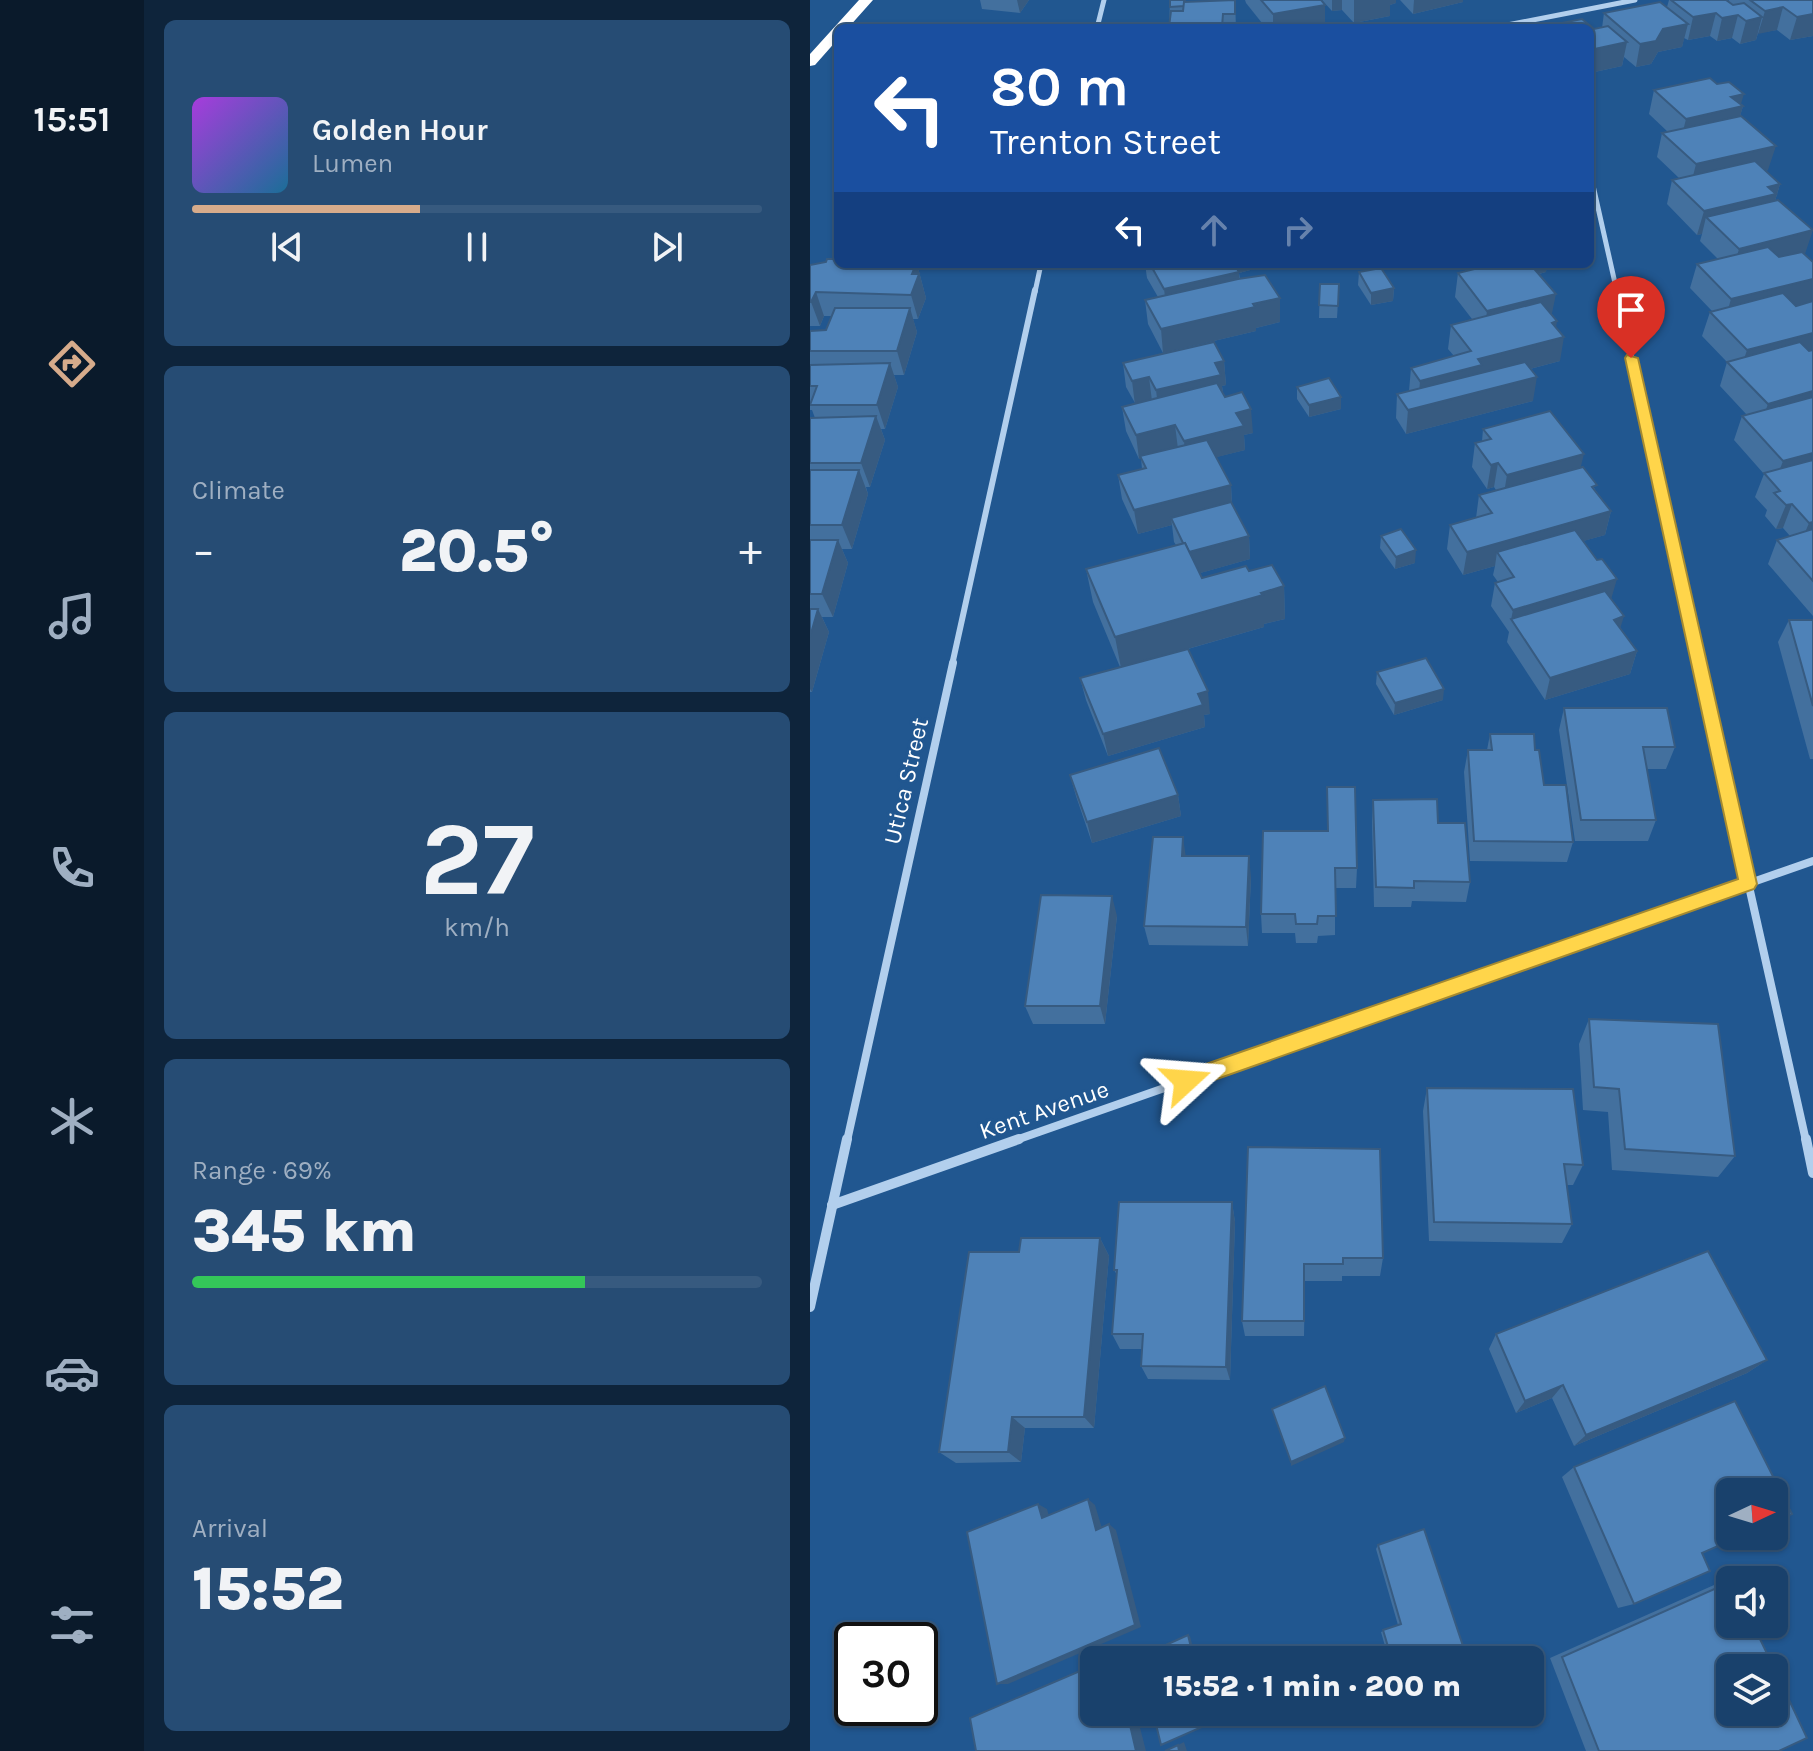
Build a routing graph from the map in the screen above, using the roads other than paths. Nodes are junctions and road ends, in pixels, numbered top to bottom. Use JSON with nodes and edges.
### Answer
{"nodes":[{"id":1,"x":866,"y":0,"type":"edge"},
{"id":2,"x":1104,"y":0,"type":"edge"},
{"id":3,"x":1635,"y":0,"type":"edge"},
{"id":4,"x":844,"y":24,"type":"edge"},
{"id":5,"x":1098,"y":24,"type":"edge"},
{"id":6,"x":1512,"y":24,"type":"edge"},
{"id":7,"x":834,"y":36,"type":"edge"},
{"id":8,"x":810,"y":62,"type":"edge"},
{"id":9,"x":1594,"y":190,"type":"edge"},
{"id":10,"x":1040,"y":268,"type":"edge"},
{"id":11,"x":1813,"y":861,"type":"edge"},
{"id":12,"x":1748,"y":884,"type":"junction"},
{"id":13,"x":1813,"y":1173,"type":"edge"},
{"id":14,"x":832,"y":1205,"type":"junction"},
{"id":15,"x":810,"y":1307,"type":"edge"}],
"edges":[{"from":1,"to":4,"type":"highway"},
{"from":2,"to":5,"type":"street"},
{"from":3,"to":6,"type":"street"},
{"from":7,"to":8,"type":"highway"},
{"from":9,"to":12,"type":"street"},
{"from":10,"to":14,"type":"street","name":"Utica Street"},
{"from":11,"to":12,"type":"street","name":"Kent Avenue"},
{"from":12,"to":13,"type":"street"},
{"from":12,"to":14,"type":"street","name":"Kent Avenue"},
{"from":14,"to":15,"type":"street","name":"Utica Street"}]}
